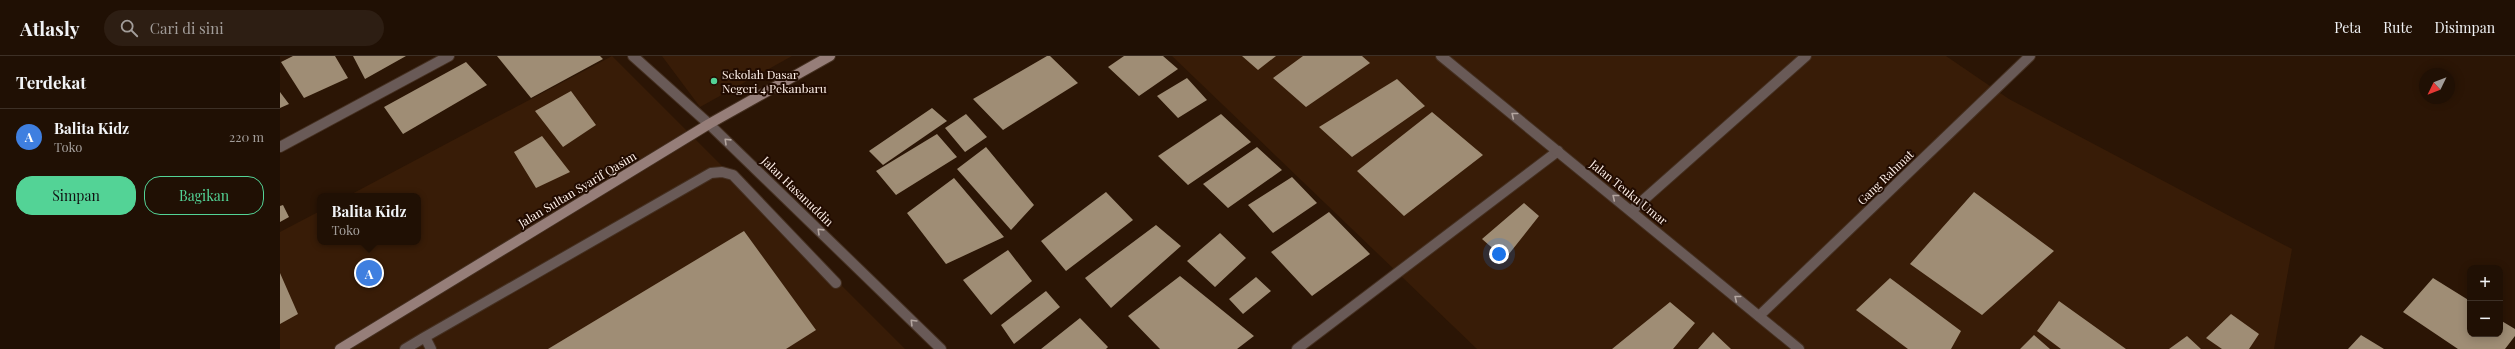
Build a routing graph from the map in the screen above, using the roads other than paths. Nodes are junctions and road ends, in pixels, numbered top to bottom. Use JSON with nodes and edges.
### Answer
{"nodes":[{"id":1,"x":449,"y":56,"type":"edge"},
{"id":2,"x":633,"y":56,"type":"edge"},
{"id":3,"x":830,"y":56,"type":"edge"},
{"id":4,"x":1441,"y":56,"type":"edge"},
{"id":5,"x":1806,"y":56,"type":"edge"},
{"id":6,"x":2030,"y":56,"type":"edge"},
{"id":7,"x":709,"y":124,"type":"junction"},
{"id":8,"x":280,"y":147,"type":"edge"},
{"id":9,"x":1558,"y":151,"type":"junction"},
{"id":10,"x":1631,"y":211,"type":"junction"},
{"id":11,"x":836,"y":283,"type":"dead end"},
{"id":12,"x":1759,"y":316,"type":"junction"},
{"id":13,"x":425,"y":337,"type":"junction"},
{"id":14,"x":340,"y":349,"type":"edge"},
{"id":15,"x":405,"y":349,"type":"edge"},
{"id":16,"x":431,"y":349,"type":"edge"},
{"id":17,"x":941,"y":349,"type":"edge"},
{"id":18,"x":1298,"y":349,"type":"edge"},
{"id":19,"x":1799,"y":349,"type":"edge"}],
"edges":[{"from":1,"to":8,"type":"street"},
{"from":2,"to":7,"type":"street","name":"Jalan Hasanuddin"},
{"from":3,"to":7,"type":"main road","name":"Jalan Sultan Syarif Qasim"},
{"from":9,"to":4,"type":"street","name":"Jalan Teuku Umar","one_way":true},
{"from":5,"to":10,"type":"street"},
{"from":6,"to":12,"type":"street","name":"Gang Rahmat"},
{"from":7,"to":14,"type":"main road","name":"Jalan Sultan Syarif Qasim"},
{"from":17,"to":7,"type":"street","name":"Jalan Hasanuddin","one_way":true},
{"from":10,"to":9,"type":"street","name":"Jalan Teuku Umar","one_way":true},
{"from":9,"to":18,"type":"street"},
{"from":12,"to":10,"type":"street","name":"Jalan Teuku Umar","one_way":true},
{"from":11,"to":13,"type":"street"},
{"from":12,"to":19,"type":"street","name":"Jalan Teuku Umar"},
{"from":13,"to":15,"type":"street"},
{"from":13,"to":16,"type":"street"}]}
